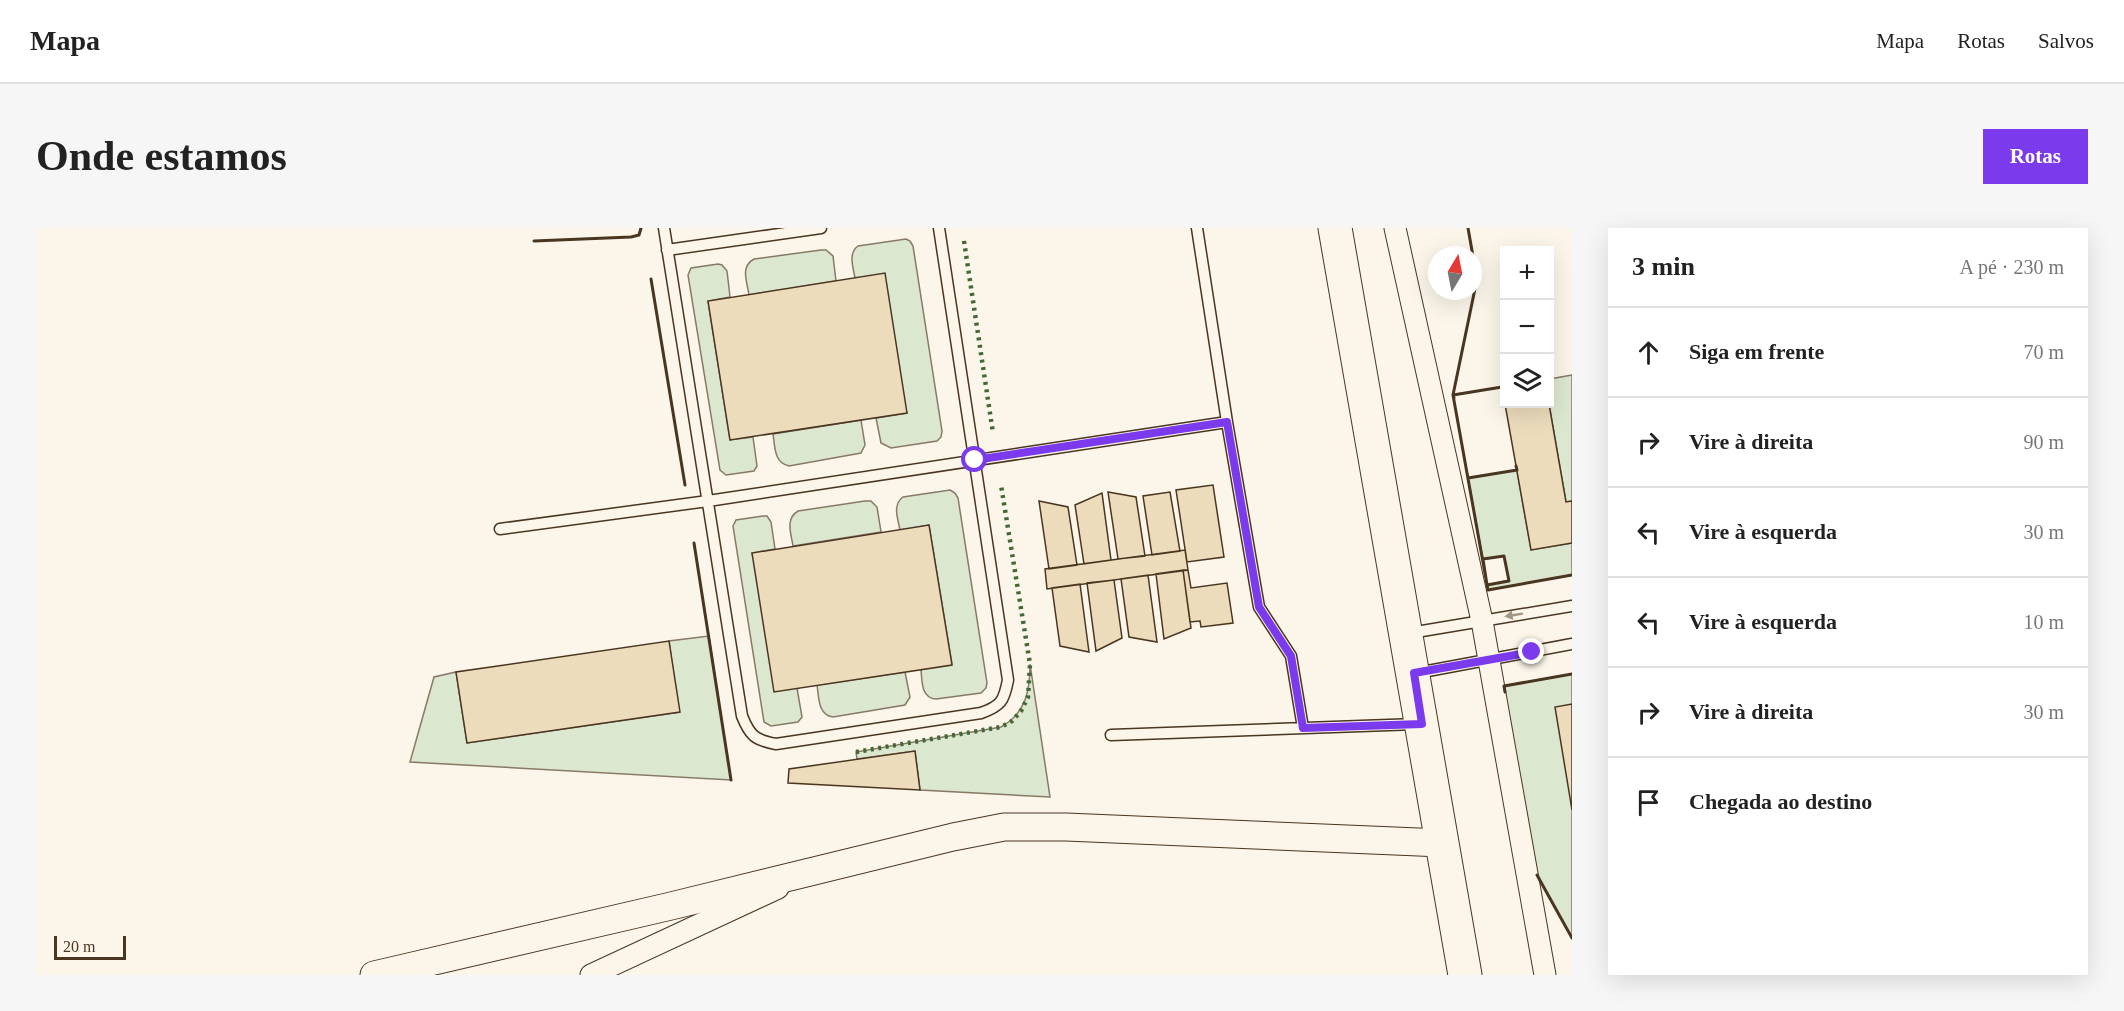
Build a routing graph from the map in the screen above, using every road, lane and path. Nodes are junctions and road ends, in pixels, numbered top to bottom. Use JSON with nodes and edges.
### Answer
{"nodes":[{"id":1,"x":664,"y":228,"type":"edge"},
{"id":2,"x":821,"y":228,"type":"edge"},
{"id":3,"x":939,"y":228,"type":"edge"},
{"id":4,"x":1197,"y":228,"type":"edge"},
{"id":5,"x":1335,"y":228,"type":"edge"},
{"id":6,"x":1395,"y":228,"type":"edge"},
{"id":7,"x":667,"y":250,"type":"junction"},
{"id":8,"x":1227,"y":422,"type":"junction"},
{"id":9,"x":975,"y":460,"type":"junction"},
{"id":10,"x":708,"y":501,"type":"junction"},
{"id":11,"x":500,"y":530,"type":"dead end"},
{"id":12,"x":1572,"y":606,"type":"edge"},
{"id":13,"x":1482,"y":621,"type":"junction"},
{"id":14,"x":1407,"y":633,"type":"junction"},
{"id":15,"x":1572,"y":644,"type":"edge"},
{"id":16,"x":1488,"y":659,"type":"junction"},
{"id":17,"x":1414,"y":673,"type":"junction"},
{"id":18,"x":1422,"y":724,"type":"junction"},
{"id":19,"x":1303,"y":728,"type":"junction"},
{"id":20,"x":1111,"y":735,"type":"dead end"},
{"id":21,"x":1442,"y":843,"type":"junction"},
{"id":22,"x":817,"y":871,"type":"junction"},
{"id":23,"x":374,"y":975,"type":"edge"},
{"id":24,"x":591,"y":975,"type":"edge"},
{"id":25,"x":1465,"y":975,"type":"edge"},
{"id":26,"x":1545,"y":975,"type":"edge"}],
"edges":[{"from":1,"to":7,"type":"lane"},
{"from":2,"to":7,"type":"lane"},
{"from":3,"to":9,"type":"lane"},
{"from":4,"to":8,"type":"lane"},
{"from":5,"to":14,"type":"main road"},
{"from":6,"to":13,"type":"street"},
{"from":7,"to":10,"type":"lane"},
{"from":8,"to":9,"type":"lane"},
{"from":8,"to":19,"type":"lane"},
{"from":9,"to":10,"type":"lane"},
{"from":9,"to":10,"type":"lane"},
{"from":10,"to":11,"type":"lane"},
{"from":12,"to":13,"type":"lane","one_way":true},
{"from":13,"to":14,"type":"lane"},
{"from":13,"to":16,"type":"street"},
{"from":14,"to":17,"type":"main road"},
{"from":15,"to":16,"type":"lane"},
{"from":16,"to":17,"type":"lane"},
{"from":16,"to":26,"type":"street"},
{"from":17,"to":18,"type":"main road"},
{"from":18,"to":19,"type":"lane"},
{"from":18,"to":21,"type":"main road"},
{"from":19,"to":20,"type":"lane"},
{"from":21,"to":22,"type":"street"},
{"from":21,"to":25,"type":"main road"},
{"from":22,"to":23,"type":"street"},
{"from":22,"to":24,"type":"street"}]}
